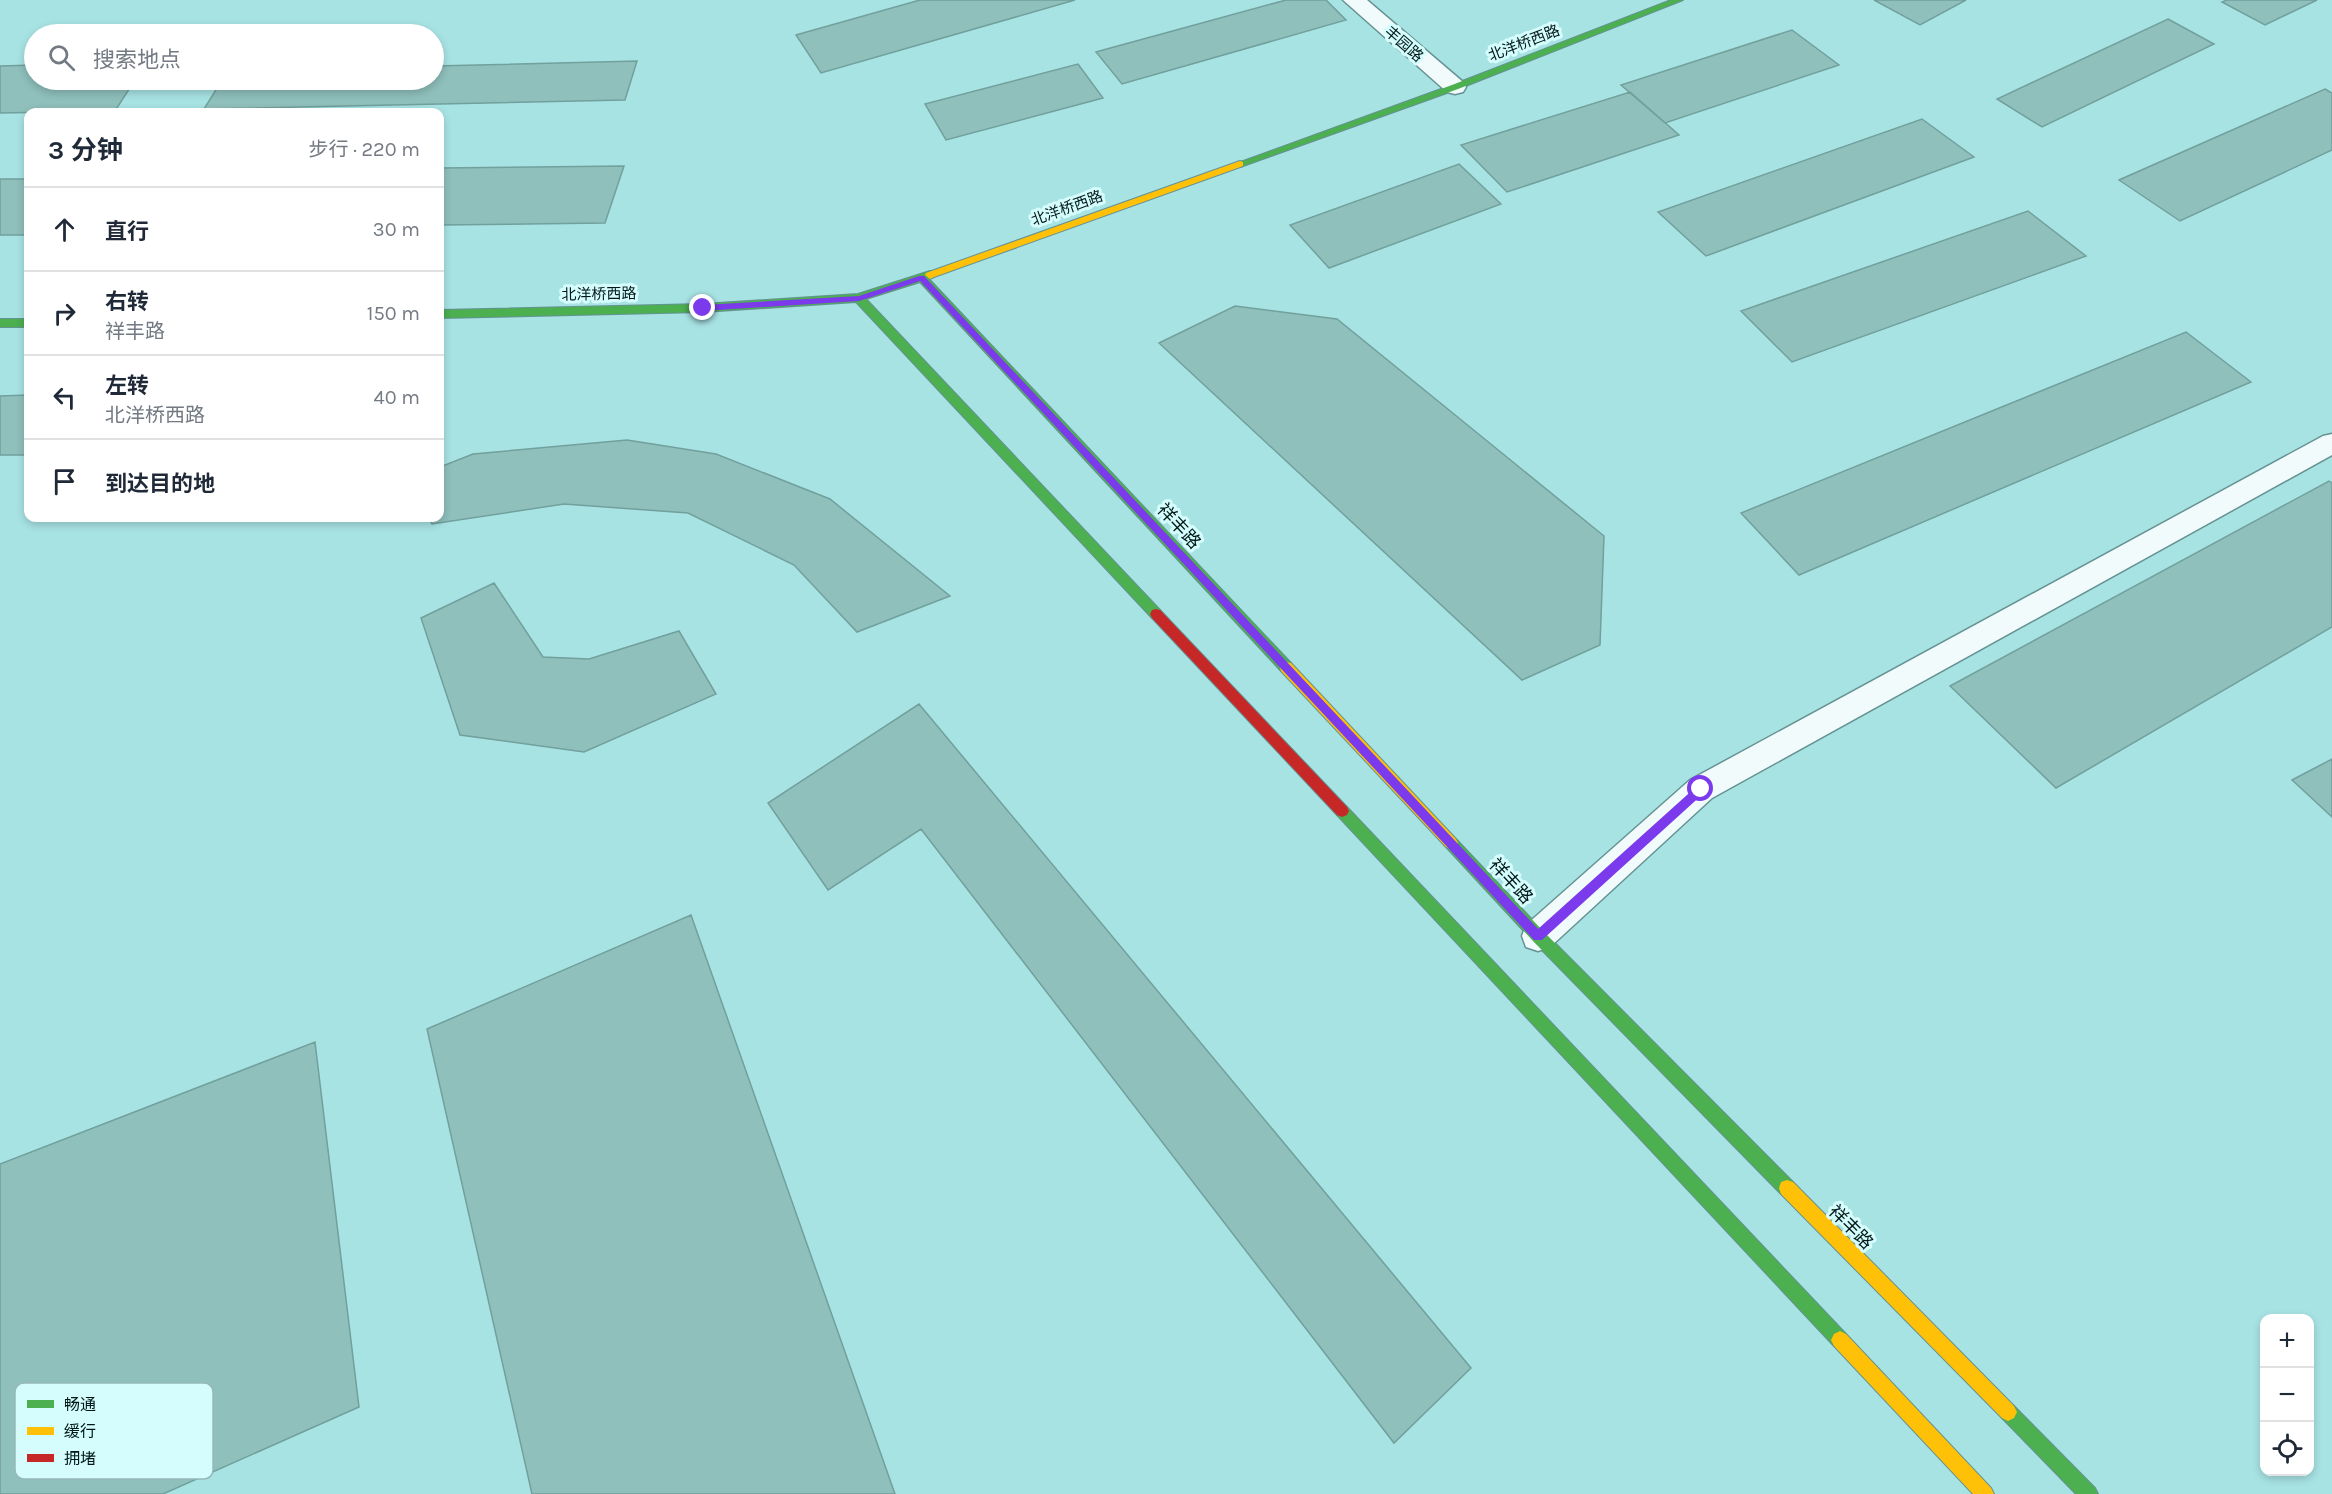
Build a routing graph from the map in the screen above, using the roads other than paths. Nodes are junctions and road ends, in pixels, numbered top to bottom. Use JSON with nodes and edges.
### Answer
{"nodes":[{"id":1,"x":1354,"y":0,"type":"edge"},
{"id":2,"x":1679,"y":0,"type":"edge"},
{"id":3,"x":1455,"y":87,"type":"junction"},
{"id":4,"x":922,"y":278,"type":"junction"},
{"id":5,"x":859,"y":298,"type":"junction"},
{"id":6,"x":444,"y":314,"type":"edge"},
{"id":7,"x":0,"y":323,"type":"edge"},
{"id":8,"x":24,"y":323,"type":"edge"},
{"id":9,"x":2332,"y":443,"type":"edge"},
{"id":10,"x":1538,"y":936,"type":"junction"},
{"id":11,"x":1985,"y":1494,"type":"edge"},
{"id":12,"x":2089,"y":1494,"type":"edge"}],
"edges":[{"from":1,"to":3,"type":"street","name":"丰园路"},
{"from":2,"to":3,"type":"main road","name":"北洋桥西路"},
{"from":3,"to":4,"type":"main road","name":"北洋桥西路"},
{"from":4,"to":5,"type":"main road","name":"北洋桥西路"},
{"from":4,"to":10,"type":"main road","name":"祥丰路"},
{"from":5,"to":6,"type":"main road","name":"北洋桥西路"},
{"from":5,"to":11,"type":"main road"},
{"from":7,"to":8,"type":"main road"},
{"from":9,"to":10,"type":"lane"},
{"from":10,"to":12,"type":"main road","name":"祥丰路"}]}
